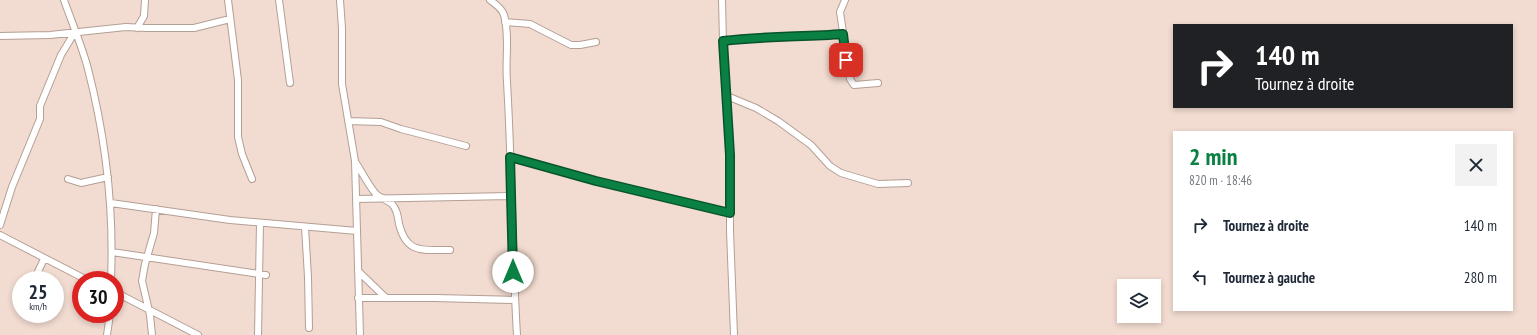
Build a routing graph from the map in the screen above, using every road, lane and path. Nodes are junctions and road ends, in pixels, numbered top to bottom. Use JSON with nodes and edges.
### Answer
{"nodes":[{"id":1,"x":64,"y":0,"type":"edge"},
{"id":2,"x":145,"y":0,"type":"edge"},
{"id":3,"x":228,"y":0,"type":"edge"},
{"id":4,"x":279,"y":0,"type":"edge"},
{"id":5,"x":340,"y":0,"type":"edge"},
{"id":6,"x":490,"y":0,"type":"edge"},
{"id":7,"x":722,"y":0,"type":"edge"},
{"id":8,"x":845,"y":0,"type":"edge"},
{"id":9,"x":230,"y":19,"type":"junction"},
{"id":10,"x":505,"y":22,"type":"junction"},
{"id":11,"x":137,"y":28,"type":"junction"},
{"id":12,"x":75,"y":32,"type":"junction"},
{"id":13,"x":843,"y":34,"type":"junction"},
{"id":14,"x":0,"y":36,"type":"edge"},
{"id":15,"x":723,"y":41,"type":"junction"},
{"id":16,"x":596,"y":42,"type":"dead end"},
{"id":17,"x":290,"y":83,"type":"dead end"},
{"id":18,"x":878,"y":83,"type":"dead end"},
{"id":19,"x":727,"y":96,"type":"junction"},
{"id":20,"x":348,"y":122,"type":"junction"},
{"id":21,"x":466,"y":146,"type":"dead end"},
{"id":22,"x":510,"y":157,"type":"junction"},
{"id":23,"x":355,"y":161,"type":"junction"},
{"id":24,"x":108,"y":177,"type":"junction"},
{"id":25,"x":68,"y":179,"type":"dead end"},
{"id":26,"x":252,"y":180,"type":"dead end"},
{"id":27,"x":908,"y":183,"type":"dead end"},
{"id":28,"x":512,"y":196,"type":"junction"},
{"id":29,"x":383,"y":198,"type":"junction"},
{"id":30,"x":356,"y":199,"type":"junction"},
{"id":31,"x":111,"y":203,"type":"junction"},
{"id":32,"x":156,"y":209,"type":"junction"},
{"id":33,"x":730,"y":213,"type":"junction"},
{"id":34,"x":260,"y":223,"type":"junction"},
{"id":35,"x":0,"y":225,"type":"edge"},
{"id":36,"x":305,"y":227,"type":"junction"},
{"id":37,"x":357,"y":231,"type":"junction"},
{"id":38,"x":0,"y":235,"type":"edge"},
{"id":39,"x":450,"y":250,"type":"dead end"},
{"id":40,"x":112,"y":252,"type":"junction"},
{"id":41,"x":148,"y":257,"type":"junction"},
{"id":42,"x":44,"y":259,"type":"junction"},
{"id":43,"x":38,"y":271,"type":"edge"},
{"id":44,"x":111,"y":271,"type":"edge"},
{"id":45,"x":358,"y":271,"type":"junction"},
{"id":46,"x":72,"y":273,"type":"edge"},
{"id":47,"x":263,"y":275,"type":"junction"},
{"id":48,"x":124,"y":296,"type":"edge"},
{"id":49,"x":358,"y":298,"type":"junction"},
{"id":50,"x":386,"y":298,"type":"junction"},
{"id":51,"x":515,"y":300,"type":"junction"},
{"id":52,"x":148,"y":308,"type":"junction"},
{"id":53,"x":109,"y":323,"type":"edge"},
{"id":54,"x":309,"y":328,"type":"dead end"},
{"id":55,"x":107,"y":335,"type":"edge"},
{"id":56,"x":152,"y":335,"type":"edge"},
{"id":57,"x":198,"y":335,"type":"edge"},
{"id":58,"x":258,"y":335,"type":"edge"},
{"id":59,"x":360,"y":335,"type":"edge"},
{"id":60,"x":517,"y":335,"type":"edge"},
{"id":61,"x":734,"y":335,"type":"edge"}],
"edges":[{"from":1,"to":12,"type":"street"},
{"from":2,"to":11,"type":"street"},
{"from":3,"to":9,"type":"street"},
{"from":4,"to":17,"type":"street"},
{"from":5,"to":20,"type":"street"},
{"from":6,"to":10,"type":"street"},
{"from":7,"to":15,"type":"street"},
{"from":8,"to":13,"type":"street"},
{"from":9,"to":11,"type":"street"},
{"from":9,"to":26,"type":"street"},
{"from":10,"to":16,"type":"street"},
{"from":10,"to":22,"type":"street"},
{"from":11,"to":12,"type":"street"},
{"from":12,"to":14,"type":"street"},
{"from":12,"to":24,"type":"street"},
{"from":12,"to":35,"type":"street"},
{"from":13,"to":15,"type":"street"},
{"from":13,"to":18,"type":"street"},
{"from":15,"to":19,"type":"street"},
{"from":19,"to":27,"type":"street"},
{"from":19,"to":33,"type":"street"},
{"from":20,"to":21,"type":"street"},
{"from":20,"to":23,"type":"street"},
{"from":22,"to":28,"type":"street"},
{"from":22,"to":33,"type":"street"},
{"from":23,"to":29,"type":"street"},
{"from":23,"to":30,"type":"street"},
{"from":24,"to":25,"type":"street"},
{"from":24,"to":31,"type":"street"},
{"from":28,"to":29,"type":"street"},
{"from":28,"to":51,"type":"street"},
{"from":29,"to":30,"type":"street"},
{"from":29,"to":39,"type":"street"},
{"from":30,"to":37,"type":"street"},
{"from":31,"to":32,"type":"street"},
{"from":31,"to":40,"type":"street"},
{"from":32,"to":34,"type":"street"},
{"from":32,"to":41,"type":"street"},
{"from":33,"to":61,"type":"street"},
{"from":34,"to":36,"type":"street"},
{"from":34,"to":47,"type":"street"},
{"from":36,"to":37,"type":"street"},
{"from":36,"to":54,"type":"street"},
{"from":37,"to":45,"type":"street"},
{"from":38,"to":42,"type":"street"},
{"from":40,"to":41,"type":"street"},
{"from":40,"to":44,"type":"street"},
{"from":41,"to":47,"type":"street"},
{"from":41,"to":52,"type":"street"},
{"from":42,"to":43,"type":"street"},
{"from":42,"to":46,"type":"street"},
{"from":45,"to":49,"type":"street"},
{"from":45,"to":50,"type":"street"},
{"from":47,"to":58,"type":"street"},
{"from":48,"to":52,"type":"street"},
{"from":49,"to":50,"type":"street"},
{"from":49,"to":59,"type":"street"},
{"from":50,"to":51,"type":"street"},
{"from":51,"to":60,"type":"street"},
{"from":52,"to":56,"type":"street"},
{"from":52,"to":57,"type":"street"},
{"from":53,"to":55,"type":"street"}]}
